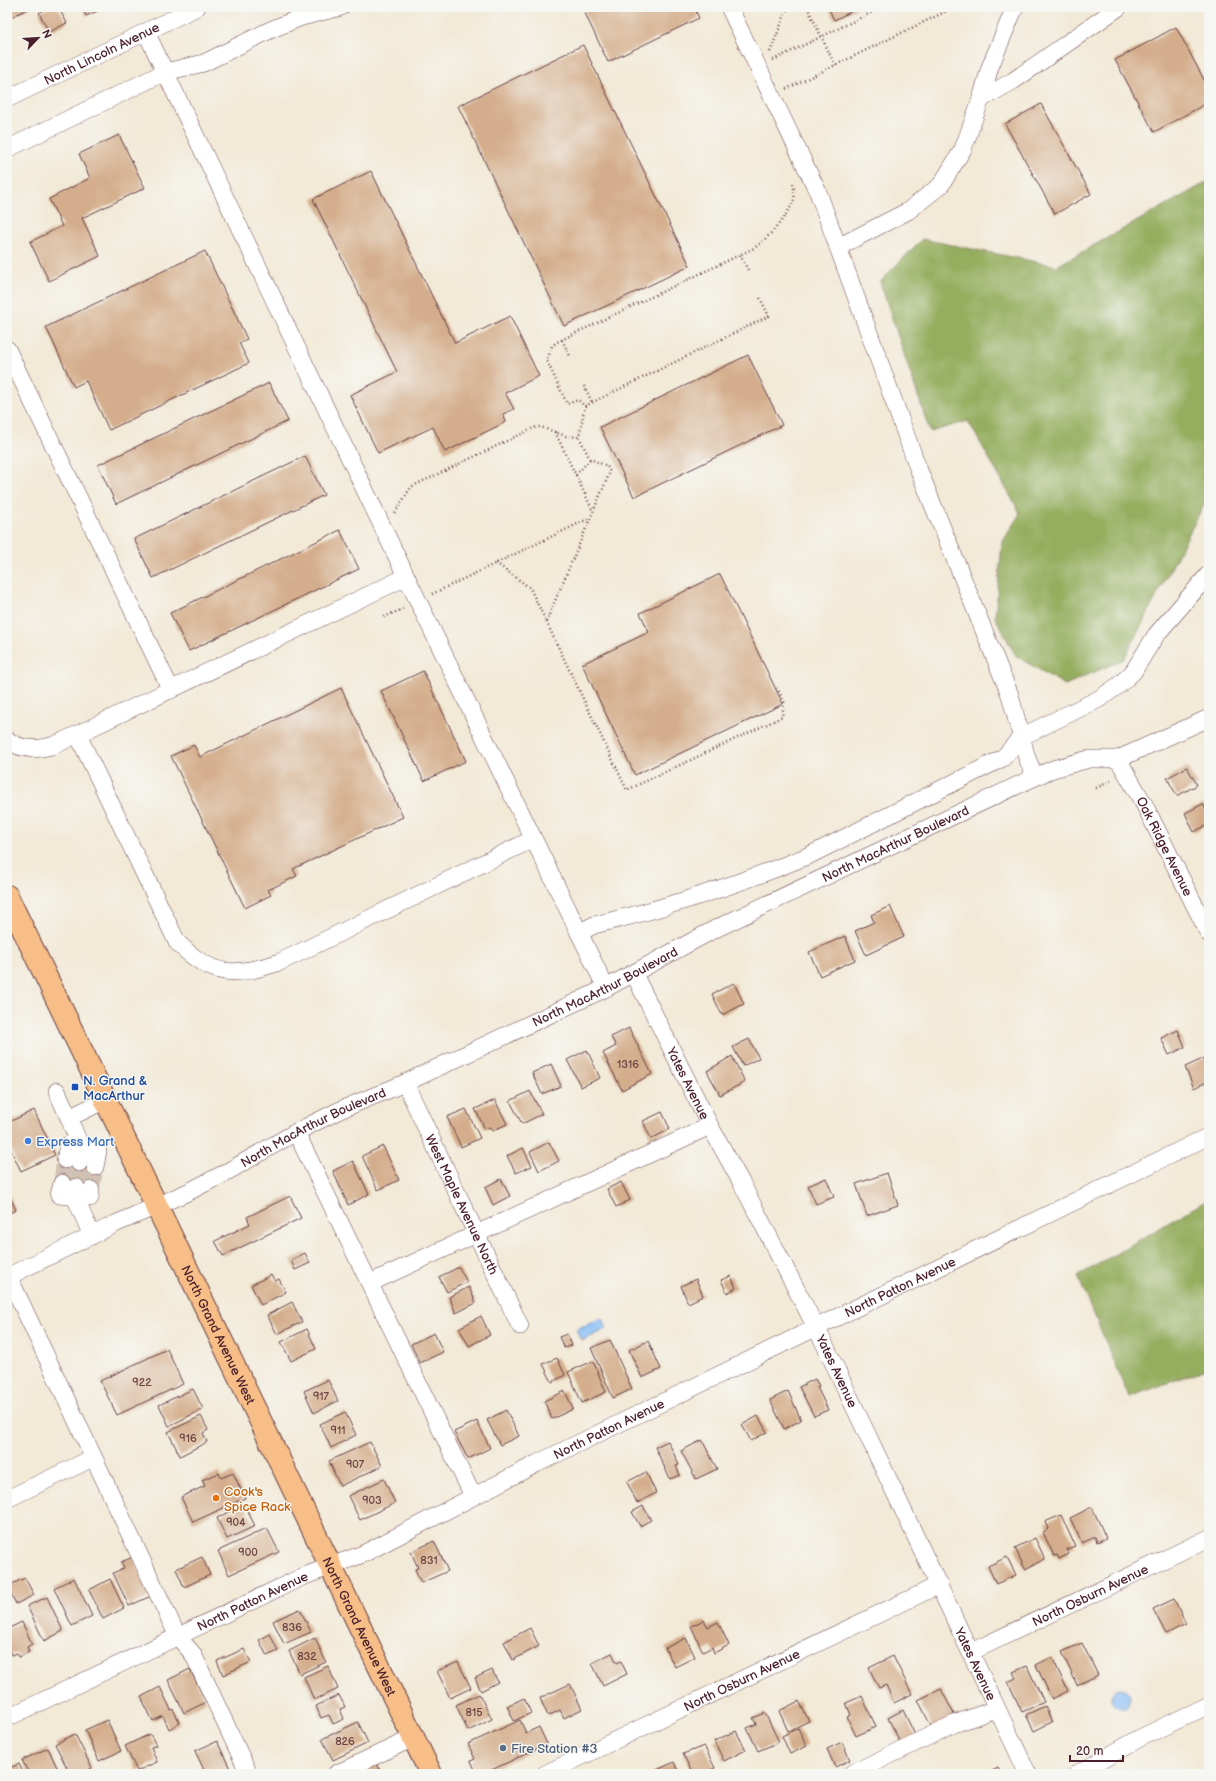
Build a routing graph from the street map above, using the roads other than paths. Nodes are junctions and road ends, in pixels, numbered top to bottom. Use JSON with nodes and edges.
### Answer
{"nodes":[{"id":1,"x":197,"y":7,"type":"edge"},
{"id":2,"x":341,"y":7,"type":"edge"},
{"id":3,"x":729,"y":7,"type":"edge"},
{"id":4,"x":1015,"y":7,"type":"edge"},
{"id":5,"x":1119,"y":7,"type":"edge"},
{"id":6,"x":146,"y":32,"type":"junction"},
{"id":7,"x":165,"y":72,"type":"junction"},
{"id":8,"x":7,"y":99,"type":"edge"},
{"id":9,"x":981,"y":99,"type":"junction"},
{"id":10,"x":7,"y":149,"type":"edge"},
{"id":11,"x":838,"y":247,"type":"junction"},
{"id":12,"x":7,"y":350,"type":"edge"},
{"id":13,"x":1209,"y":574,"type":"edge"},
{"id":14,"x":406,"y":577,"type":"junction"},
{"id":15,"x":171,"y":690,"type":"junction"},
{"id":16,"x":1209,"y":718,"type":"edge"},
{"id":17,"x":78,"y":735,"type":"junction"},
{"id":18,"x":1021,"y":737,"type":"junction"},
{"id":19,"x":7,"y":740,"type":"edge"},
{"id":20,"x":1118,"y":760,"type":"junction"},
{"id":21,"x":1035,"y":777,"type":"junction"},
{"id":22,"x":533,"y":839,"type":"junction"},
{"id":23,"x":7,"y":896,"type":"edge"},
{"id":24,"x":579,"y":933,"type":"junction"},
{"id":25,"x":1209,"y":934,"type":"edge"},
{"id":26,"x":634,"y":974,"type":"junction"},
{"id":27,"x":606,"y":988,"type":"junction"},
{"id":28,"x":405,"y":1083,"type":"junction"},
{"id":29,"x":56,"y":1091,"type":"dead end"},
{"id":30,"x":105,"y":1100,"type":"junction"},
{"id":31,"x":70,"y":1118,"type":"junction"},
{"id":32,"x":710,"y":1126,"type":"junction"},
{"id":33,"x":296,"y":1132,"type":"junction"},
{"id":34,"x":1209,"y":1136,"type":"edge"},
{"id":35,"x":80,"y":1159,"type":"tunnel mouth"},
{"id":36,"x":76,"y":1189,"type":"tunnel mouth"},
{"id":37,"x":156,"y":1206,"type":"junction"},
{"id":38,"x":477,"y":1233,"type":"junction"},
{"id":39,"x":92,"y":1236,"type":"junction"},
{"id":40,"x":8,"y":1277,"type":"edge"},
{"id":41,"x":370,"y":1283,"type":"junction"},
{"id":42,"x":520,"y":1326,"type":"dead end"},
{"id":43,"x":816,"y":1327,"type":"junction"},
{"id":44,"x":93,"y":1458,"type":"junction"},
{"id":45,"x":473,"y":1496,"type":"junction"},
{"id":46,"x":7,"y":1499,"type":"edge"},
{"id":47,"x":1209,"y":1538,"type":"edge"},
{"id":48,"x":331,"y":1566,"type":"junction"},
{"id":49,"x":939,"y":1585,"type":"junction"},
{"id":50,"x":178,"y":1636,"type":"junction"},
{"id":51,"x":971,"y":1652,"type":"junction"},
{"id":52,"x":1209,"y":1705,"type":"edge"},
{"id":53,"x":996,"y":1709,"type":"junction"},
{"id":54,"x":7,"y":1718,"type":"edge"},
{"id":55,"x":413,"y":1738,"type":"junction"},
{"id":56,"x":249,"y":1774,"type":"edge"},
{"id":57,"x":336,"y":1774,"type":"edge"},
{"id":58,"x":431,"y":1774,"type":"edge"},
{"id":59,"x":545,"y":1774,"type":"edge"},
{"id":60,"x":851,"y":1774,"type":"edge"},
{"id":61,"x":1028,"y":1774,"type":"edge"},
{"id":62,"x":1077,"y":1774,"type":"edge"}],
"edges":[{"from":1,"to":6,"type":"street","name":"North Lincoln Avenue"},
{"from":2,"to":7,"type":"street"},
{"from":3,"to":11,"type":"street"},
{"from":4,"to":9,"type":"street"},
{"from":5,"to":9,"type":"street"},
{"from":6,"to":7,"type":"street"},
{"from":6,"to":8,"type":"street","name":"North Lincoln Avenue"},
{"from":7,"to":10,"type":"street"},
{"from":7,"to":14,"type":"street"},
{"from":9,"to":11,"type":"street"},
{"from":11,"to":18,"type":"street"},
{"from":12,"to":15,"type":"street"},
{"from":13,"to":18,"type":"street"},
{"from":14,"to":15,"type":"street"},
{"from":14,"to":22,"type":"street"},
{"from":15,"to":17,"type":"street"},
{"from":16,"to":20,"type":"street","name":"North MacArthur Boulevard"},
{"from":17,"to":19,"type":"street"},
{"from":17,"to":22,"type":"street"},
{"from":18,"to":21,"type":"street"},
{"from":18,"to":24,"type":"street"},
{"from":20,"to":21,"type":"street","name":"North MacArthur Boulevard"},
{"from":20,"to":25,"type":"street","name":"Oak Ridge Avenue"},
{"from":21,"to":26,"type":"street","name":"North MacArthur Boulevard"},
{"from":22,"to":24,"type":"street"},
{"from":23,"to":30,"type":"main road","name":"North Grand Avenue West"},
{"from":24,"to":27,"type":"street"},
{"from":26,"to":27,"type":"street","name":"North MacArthur Boulevard"},
{"from":26,"to":32,"type":"street","name":"Yates Avenue"},
{"from":27,"to":28,"type":"street","name":"North MacArthur Boulevard"},
{"from":28,"to":33,"type":"street","name":"North MacArthur Boulevard"},
{"from":28,"to":38,"type":"street","name":"West Maple Avenue North"},
{"from":29,"to":31,"type":"street"},
{"from":30,"to":31,"type":"street"},
{"from":30,"to":37,"type":"main road","name":"North Grand Avenue West"},
{"from":31,"to":35,"type":"street"},
{"from":32,"to":38,"type":"street"},
{"from":32,"to":43,"type":"street","name":"Yates Avenue"},
{"from":33,"to":37,"type":"street","name":"North MacArthur Boulevard"},
{"from":33,"to":41,"type":"street"},
{"from":34,"to":43,"type":"street","name":"North Patton Avenue"},
{"from":36,"to":39,"type":"street"},
{"from":37,"to":39,"type":"street","name":"North MacArthur Boulevard"},
{"from":37,"to":48,"type":"main road","name":"North Grand Avenue West"},
{"from":38,"to":41,"type":"street"},
{"from":38,"to":42,"type":"street","name":"West Maple Avenue North"},
{"from":39,"to":40,"type":"street","name":"North MacArthur Boulevard"},
{"from":40,"to":44,"type":"street"},
{"from":41,"to":45,"type":"street"},
{"from":43,"to":45,"type":"street","name":"North Patton Avenue"},
{"from":43,"to":49,"type":"street","name":"Yates Avenue"},
{"from":44,"to":46,"type":"street"},
{"from":44,"to":50,"type":"street"},
{"from":45,"to":48,"type":"street","name":"North Patton Avenue"},
{"from":47,"to":51,"type":"street","name":"North Osburn Avenue"},
{"from":48,"to":50,"type":"street","name":"North Patton Avenue"},
{"from":48,"to":55,"type":"main road","name":"North Grand Avenue West"},
{"from":49,"to":51,"type":"street","name":"Yates Avenue"},
{"from":49,"to":59,"type":"street","name":"North Osburn Avenue"},
{"from":50,"to":54,"type":"street","name":"North Patton Avenue"},
{"from":50,"to":56,"type":"street"},
{"from":51,"to":53,"type":"street","name":"Yates Avenue"},
{"from":52,"to":62,"type":"street"},
{"from":53,"to":60,"type":"street"},
{"from":53,"to":61,"type":"street","name":"Yates Avenue"},
{"from":55,"to":57,"type":"street"},
{"from":55,"to":58,"type":"main road","name":"North Grand Avenue West"}]}
